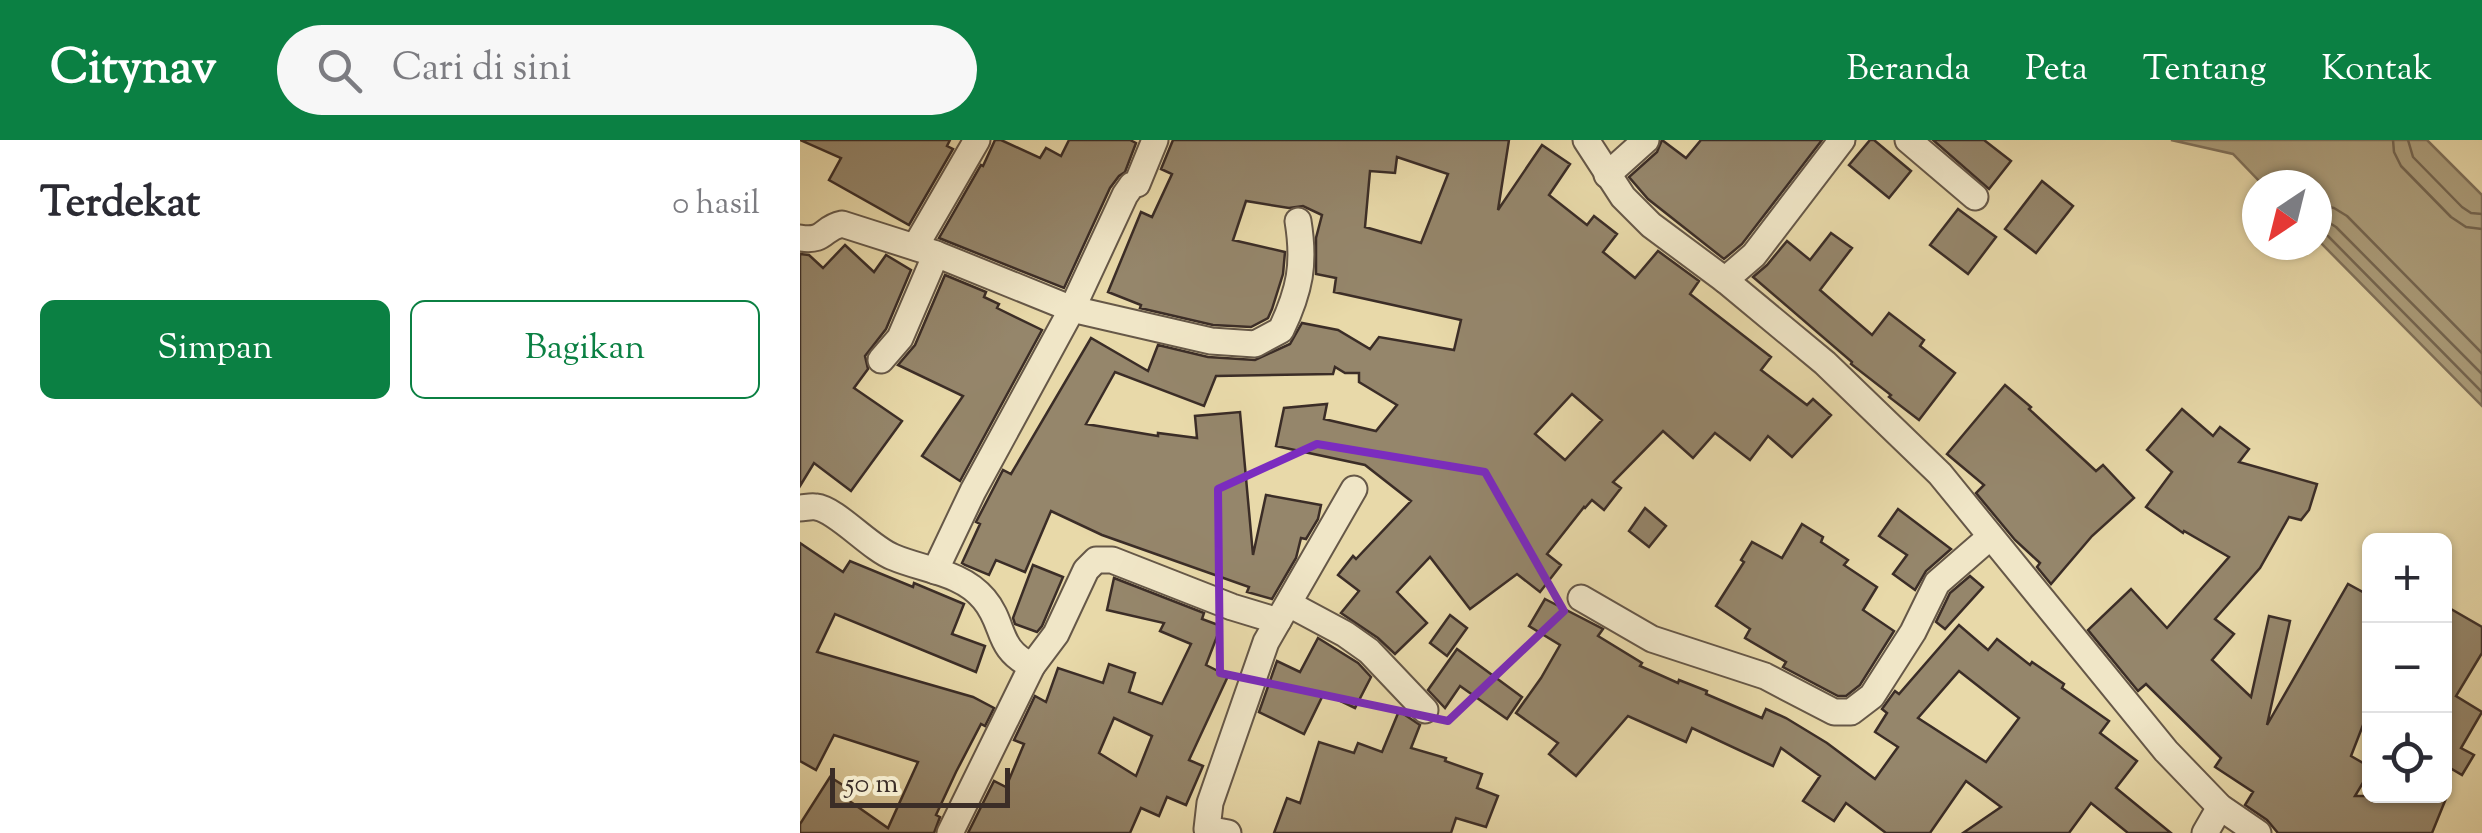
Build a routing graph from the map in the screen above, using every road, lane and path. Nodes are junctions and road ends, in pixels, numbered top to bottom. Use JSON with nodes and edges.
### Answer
{"nodes":[{"id":1,"x":977,"y":140,"type":"edge"},
{"id":2,"x":1155,"y":140,"type":"edge"},
{"id":3,"x":1586,"y":140,"type":"edge"},
{"id":4,"x":1646,"y":140,"type":"edge"},
{"id":5,"x":1842,"y":140,"type":"edge"},
{"id":6,"x":1908,"y":140,"type":"edge"},
{"id":7,"x":1607,"y":175,"type":"junction"},
{"id":8,"x":1975,"y":197,"type":"dead end"},
{"id":9,"x":1298,"y":221,"type":"dead end"},
{"id":10,"x":800,"y":238,"type":"edge"},
{"id":11,"x":925,"y":250,"type":"junction"},
{"id":12,"x":1726,"y":280,"type":"junction"},
{"id":13,"x":1072,"y":309,"type":"junction"},
{"id":14,"x":881,"y":360,"type":"dead end"},
{"id":15,"x":1354,"y":489,"type":"dead end"},
{"id":16,"x":800,"y":508,"type":"edge"},
{"id":17,"x":1990,"y":537,"type":"junction"},
{"id":18,"x":935,"y":571,"type":"junction"},
{"id":19,"x":1580,"y":598,"type":"dead end"},
{"id":20,"x":1284,"y":612,"type":"junction"},
{"id":21,"x":1032,"y":666,"type":"junction"},
{"id":22,"x":1424,"y":710,"type":"dead end"},
{"id":23,"x":2220,"y":806,"type":"junction"},
{"id":24,"x":1214,"y":831,"type":"edge"},
{"id":25,"x":950,"y":833,"type":"edge"},
{"id":26,"x":2206,"y":833,"type":"edge"},
{"id":27,"x":2258,"y":833,"type":"edge"}],
"edges":[{"from":1,"to":11,"type":"street"},
{"from":2,"to":13,"type":"street"},
{"from":3,"to":7,"type":"street"},
{"from":4,"to":7,"type":"street"},
{"from":5,"to":12,"type":"street"},
{"from":6,"to":8,"type":"street"},
{"from":7,"to":12,"type":"street"},
{"from":9,"to":13,"type":"street"},
{"from":10,"to":11,"type":"street"},
{"from":11,"to":13,"type":"street"},
{"from":11,"to":14,"type":"street"},
{"from":12,"to":17,"type":"street"},
{"from":13,"to":18,"type":"street"},
{"from":15,"to":20,"type":"street"},
{"from":16,"to":18,"type":"street"},
{"from":17,"to":19,"type":"street"},
{"from":17,"to":23,"type":"street"},
{"from":18,"to":21,"type":"street"},
{"from":20,"to":21,"type":"street"},
{"from":20,"to":22,"type":"street"},
{"from":20,"to":24,"type":"street"},
{"from":21,"to":25,"type":"street"},
{"from":23,"to":26,"type":"street"},
{"from":23,"to":27,"type":"street"}]}
